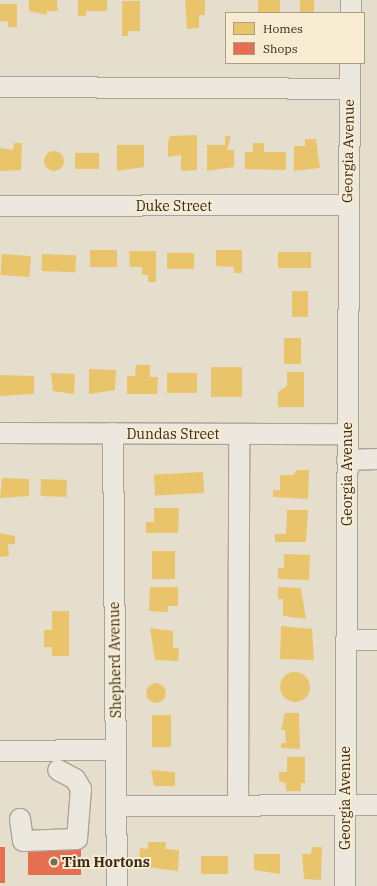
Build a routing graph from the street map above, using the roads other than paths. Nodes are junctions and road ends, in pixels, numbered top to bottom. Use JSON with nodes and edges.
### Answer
{"nodes":[{"id":1,"x":351,"y":0,"type":"edge"},
{"id":2,"x":351,"y":12,"type":"edge"},
{"id":3,"x":350,"y":64,"type":"edge"},
{"id":4,"x":0,"y":87,"type":"edge"},
{"id":5,"x":349,"y":89,"type":"junction"},
{"id":6,"x":347,"y":205,"type":"junction"},
{"id":7,"x":0,"y":206,"type":"edge"},
{"id":8,"x":0,"y":433,"type":"edge"},
{"id":9,"x":113,"y":433,"type":"junction"},
{"id":10,"x":239,"y":434,"type":"junction"},
{"id":11,"x":347,"y":434,"type":"junction"},
{"id":12,"x":377,"y":459,"type":"edge"},
{"id":13,"x":347,"y":460,"type":"junction"},
{"id":14,"x":346,"y":640,"type":"junction"},
{"id":15,"x":377,"y":640,"type":"edge"},
{"id":16,"x":116,"y":750,"type":"junction"},
{"id":17,"x":0,"y":751,"type":"edge"},
{"id":18,"x":65,"y":773,"type":"dead end"},
{"id":19,"x":344,"y":805,"type":"junction"},
{"id":20,"x":377,"y":805,"type":"edge"},
{"id":21,"x":117,"y":806,"type":"junction"},
{"id":22,"x":238,"y":806,"type":"junction"},
{"id":23,"x":20,"y":819,"type":"dead end"},
{"id":24,"x":117,"y":886,"type":"edge"},
{"id":25,"x":345,"y":886,"type":"edge"}],
"edges":[{"from":1,"to":2,"type":"street"},
{"from":3,"to":5,"type":"street","name":"Georgia Avenue"},
{"from":4,"to":5,"type":"street"},
{"from":5,"to":6,"type":"street","name":"Georgia Avenue"},
{"from":6,"to":7,"type":"street","name":"Duke Street"},
{"from":6,"to":11,"type":"street","name":"Georgia Avenue"},
{"from":8,"to":9,"type":"street","name":"Dundas Street"},
{"from":9,"to":10,"type":"street","name":"Dundas Street"},
{"from":9,"to":16,"type":"street","name":"Shepherd Avenue"},
{"from":10,"to":11,"type":"street","name":"Dundas Street"},
{"from":10,"to":22,"type":"street"},
{"from":11,"to":13,"type":"street","name":"Georgia Avenue"},
{"from":12,"to":13,"type":"street"},
{"from":13,"to":14,"type":"street","name":"Georgia Avenue"},
{"from":14,"to":15,"type":"street"},
{"from":14,"to":19,"type":"street","name":"Georgia Avenue"},
{"from":16,"to":17,"type":"street"},
{"from":16,"to":21,"type":"street","name":"Shepherd Avenue"},
{"from":18,"to":23,"type":"street"},
{"from":19,"to":20,"type":"street"},
{"from":19,"to":22,"type":"street"},
{"from":19,"to":25,"type":"street","name":"Georgia Avenue"},
{"from":21,"to":22,"type":"street"},
{"from":21,"to":24,"type":"street","name":"Shepherd Avenue"}]}
